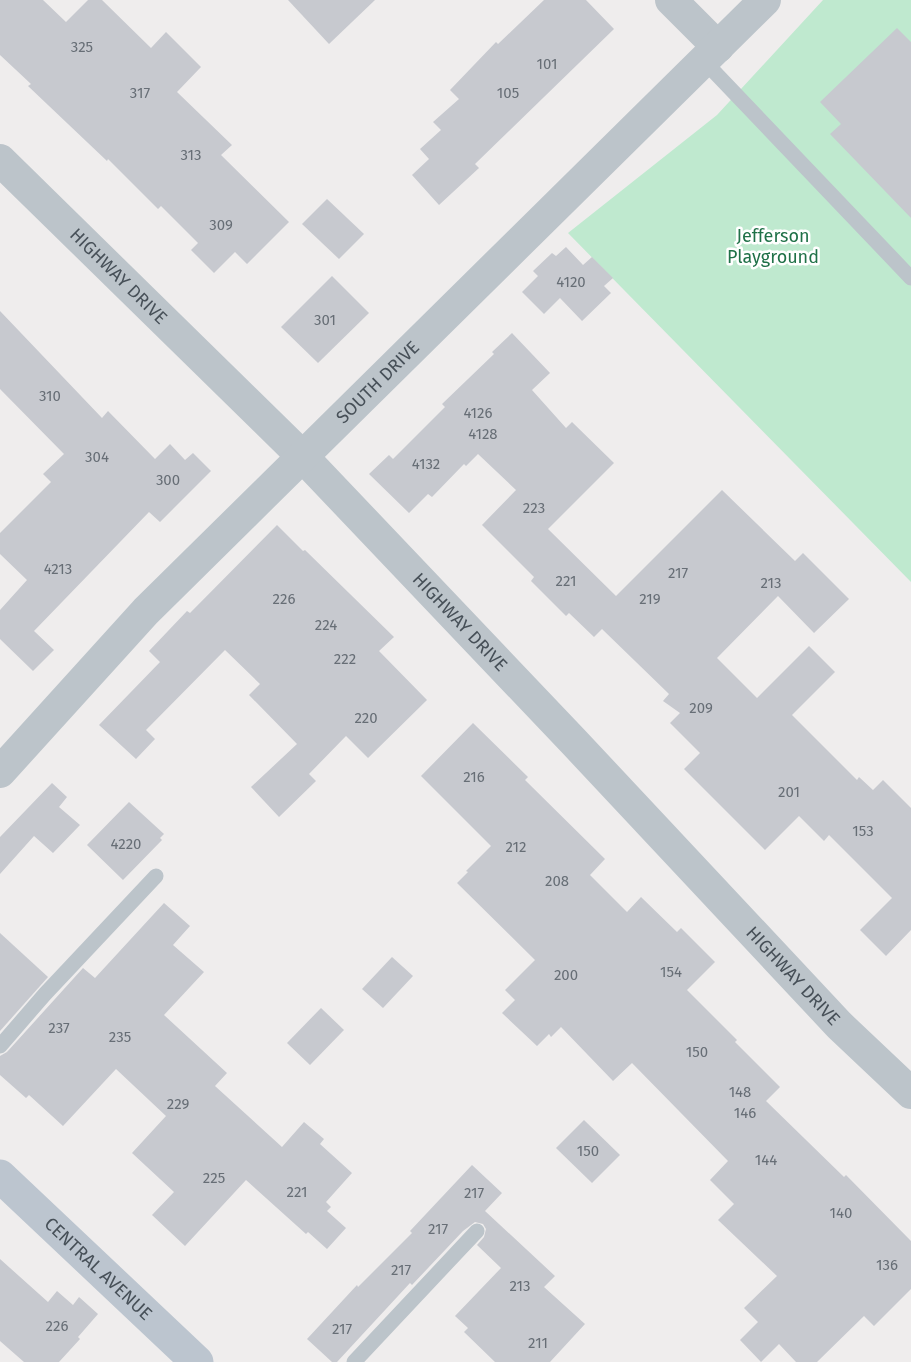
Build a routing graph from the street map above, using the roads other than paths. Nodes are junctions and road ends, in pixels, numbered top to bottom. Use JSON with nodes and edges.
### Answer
{"nodes":[{"id":1,"x":672,"y":0,"type":"edge"},
{"id":2,"x":765,"y":0,"type":"edge"},
{"id":3,"x":711,"y":53,"type":"junction"},
{"id":4,"x":0,"y":160,"type":"edge"},
{"id":5,"x":911,"y":278,"type":"edge"},
{"id":6,"x":302,"y":456,"type":"junction"},
{"id":7,"x":0,"y":772,"type":"edge"},
{"id":8,"x":156,"y":876,"type":"dead end"},
{"id":9,"x":0,"y":1046,"type":"edge"},
{"id":10,"x":911,"y":1093,"type":"edge"},
{"id":11,"x":0,"y":1176,"type":"edge"},
{"id":12,"x":477,"y":1231,"type":"dead end"},
{"id":13,"x":196,"y":1362,"type":"edge"},
{"id":14,"x":354,"y":1362,"type":"edge"}],
"edges":[{"from":1,"to":3,"type":"street"},
{"from":2,"to":3,"type":"street","name":"SOUTH DRIVE"},
{"from":3,"to":5,"type":"lane"},
{"from":3,"to":6,"type":"street","name":"SOUTH DRIVE"},
{"from":4,"to":6,"type":"street","name":"HIGHWAY DRIVE"},
{"from":6,"to":7,"type":"street","name":"SOUTH DRIVE"},
{"from":6,"to":10,"type":"street","name":"HIGHWAY DRIVE"},
{"from":8,"to":9,"type":"lane"},
{"from":11,"to":13,"type":"main road","name":"CENTRAL AVENUE"},
{"from":12,"to":14,"type":"lane"}]}
